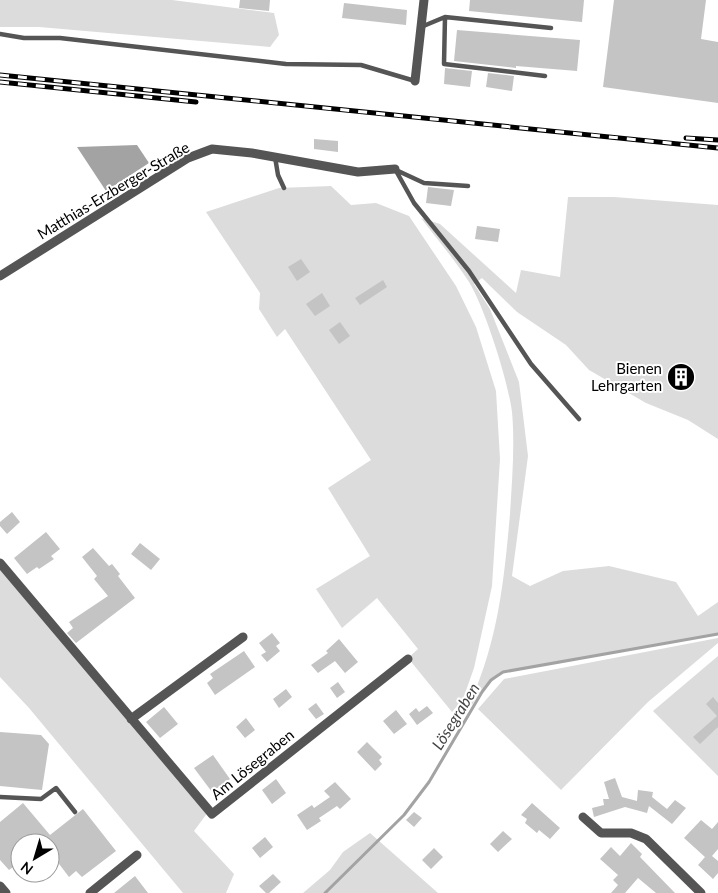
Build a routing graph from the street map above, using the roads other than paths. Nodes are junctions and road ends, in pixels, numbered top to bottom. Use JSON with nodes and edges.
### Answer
{"nodes":[{"id":1,"x":424,"y":0,"type":"edge"},
{"id":2,"x":444,"y":16,"type":"junction"},
{"id":3,"x":421,"y":27,"type":"junction"},
{"id":4,"x":551,"y":28,"type":"dead end"},
{"id":5,"x":0,"y":34,"type":"edge"},
{"id":6,"x":544,"y":76,"type":"dead end"},
{"id":7,"x":415,"y":81,"type":"joint"},
{"id":8,"x":275,"y":157,"type":"junction"},
{"id":9,"x":395,"y":169,"type":"junction"},
{"id":10,"x":468,"y":186,"type":"dead end"},
{"id":11,"x":284,"y":188,"type":"dead end"},
{"id":12,"x":0,"y":276,"type":"edge"},
{"id":13,"x":579,"y":419,"type":"dead end"},
{"id":14,"x":0,"y":563,"type":"edge"},
{"id":15,"x":243,"y":637,"type":"dead end"},
{"id":16,"x":408,"y":659,"type":"dead end"},
{"id":17,"x":131,"y":719,"type":"junction"},
{"id":18,"x":0,"y":797,"type":"edge"},
{"id":19,"x":75,"y":812,"type":"dead end"},
{"id":20,"x":583,"y":817,"type":"dead end"},
{"id":21,"x":137,"y":855,"type":"dead end"},
{"id":22,"x":0,"y":886,"type":"edge"},
{"id":23,"x":6,"y":893,"type":"edge"},
{"id":24,"x":90,"y":893,"type":"edge"},
{"id":25,"x":701,"y":893,"type":"edge"}],
"edges":[{"from":1,"to":3,"type":"street"},
{"from":2,"to":3,"type":"lane"},
{"from":2,"to":4,"type":"lane"},
{"from":2,"to":6,"type":"lane"},
{"from":3,"to":7,"type":"street"},
{"from":5,"to":7,"type":"lane"},
{"from":8,"to":9,"type":"street","name":"Matthias-Erzberger-Straße"},
{"from":8,"to":11,"type":"lane"},
{"from":8,"to":12,"type":"street","name":"Matthias-Erzberger-Straße"},
{"from":9,"to":10,"type":"lane"},
{"from":9,"to":13,"type":"lane"},
{"from":14,"to":17,"type":"street","name":"Am Lösegraben"},
{"from":15,"to":17,"type":"street"},
{"from":16,"to":17,"type":"street","name":"Am Lösegraben"},
{"from":18,"to":19,"type":"lane"},
{"from":20,"to":25,"type":"street"},
{"from":21,"to":24,"type":"street"},
{"from":22,"to":23,"type":"street"}]}
